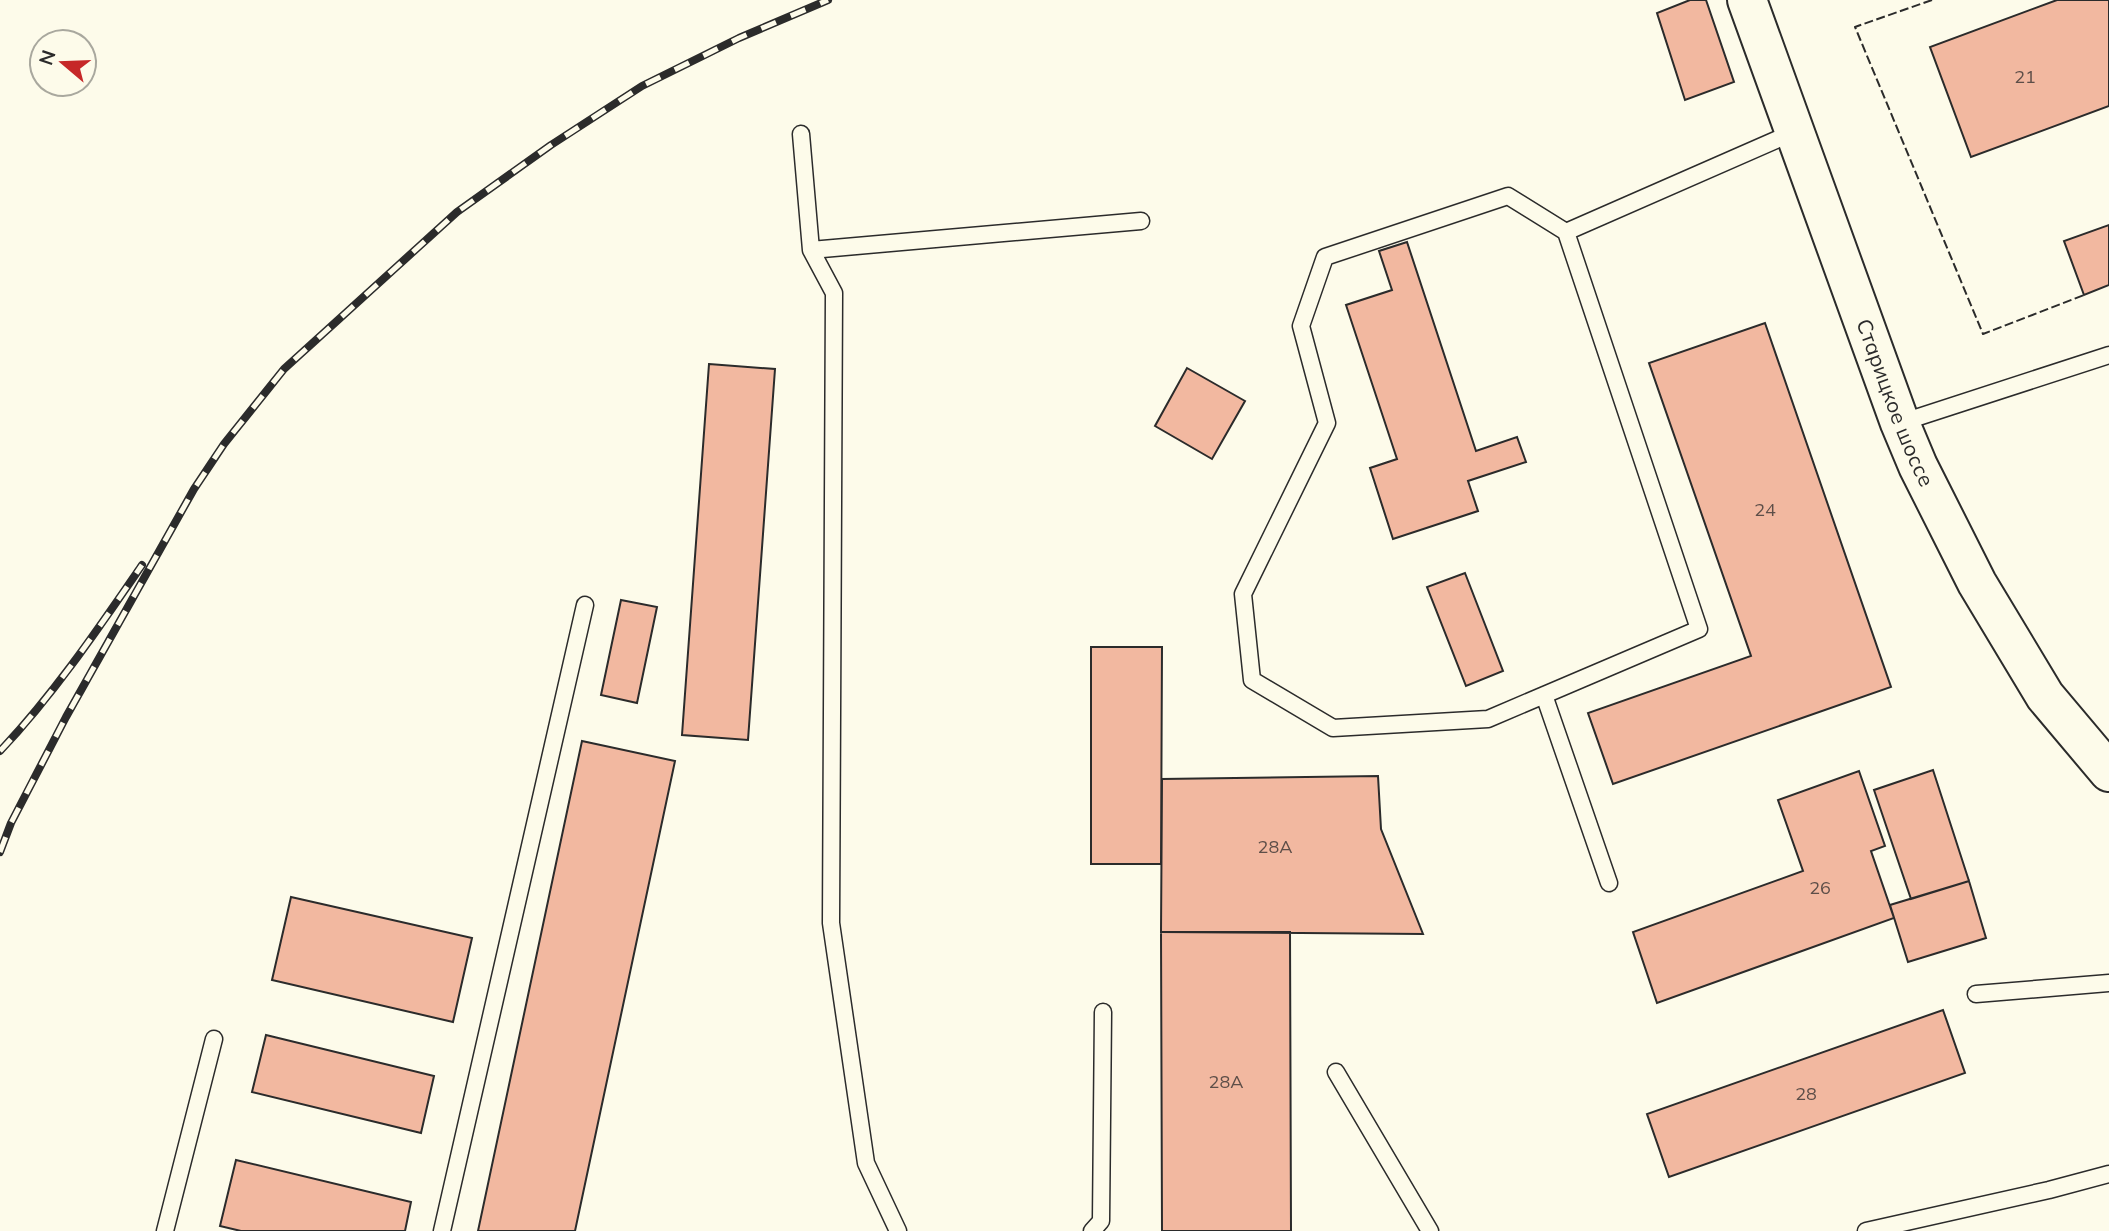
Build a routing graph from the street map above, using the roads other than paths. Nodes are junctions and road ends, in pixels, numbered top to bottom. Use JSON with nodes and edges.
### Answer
{"nodes":[{"id":1,"x":1747,"y":0,"type":"edge"},
{"id":2,"x":1794,"y":132,"type":"junction"},
{"id":3,"x":801,"y":134,"type":"dead end"},
{"id":4,"x":1141,"y":221,"type":"dead end"},
{"id":5,"x":1566,"y":232,"type":"junction"},
{"id":6,"x":811,"y":250,"type":"junction"},
{"id":7,"x":2109,"y":355,"type":"edge"},
{"id":8,"x":1900,"y":423,"type":"junction"},
{"id":9,"x":585,"y":605,"type":"dead end"},
{"id":10,"x":1544,"y":695,"type":"junction"},
{"id":11,"x":2102,"y":764,"type":"edge"},
{"id":12,"x":2109,"y":794,"type":"edge"},
{"id":13,"x":1609,"y":883,"type":"dead end"},
{"id":14,"x":2109,"y":983,"type":"edge"},
{"id":15,"x":1976,"y":994,"type":"dead end"},
{"id":16,"x":1103,"y":1012,"type":"dead end"},
{"id":17,"x":214,"y":1040,"type":"dead end"},
{"id":18,"x":1336,"y":1072,"type":"dead end"},
{"id":19,"x":2109,"y":1174,"type":"edge"},
{"id":20,"x":165,"y":1231,"type":"edge"},
{"id":21,"x":442,"y":1231,"type":"edge"},
{"id":22,"x":898,"y":1231,"type":"edge"},
{"id":23,"x":1092,"y":1231,"type":"edge"},
{"id":24,"x":1430,"y":1231,"type":"edge"},
{"id":25,"x":1866,"y":1231,"type":"edge"}],
"edges":[{"from":1,"to":2,"type":"main road","name":"Старицкое шоссе"},
{"from":2,"to":5,"type":"lane"},
{"from":2,"to":8,"type":"main road","name":"Старицкое шоссе"},
{"from":3,"to":6,"type":"lane"},
{"from":4,"to":6,"type":"lane"},
{"from":5,"to":10,"type":"lane"},
{"from":5,"to":10,"type":"lane"},
{"from":6,"to":22,"type":"lane"},
{"from":7,"to":8,"type":"lane"},
{"from":8,"to":11,"type":"main road","name":"Старицкое шоссе"},
{"from":9,"to":21,"type":"lane"},
{"from":10,"to":13,"type":"lane"},
{"from":11,"to":12,"type":"lane"},
{"from":14,"to":15,"type":"lane"},
{"from":16,"to":23,"type":"lane"},
{"from":17,"to":20,"type":"lane"},
{"from":18,"to":24,"type":"lane"},
{"from":19,"to":25,"type":"lane"}]}
